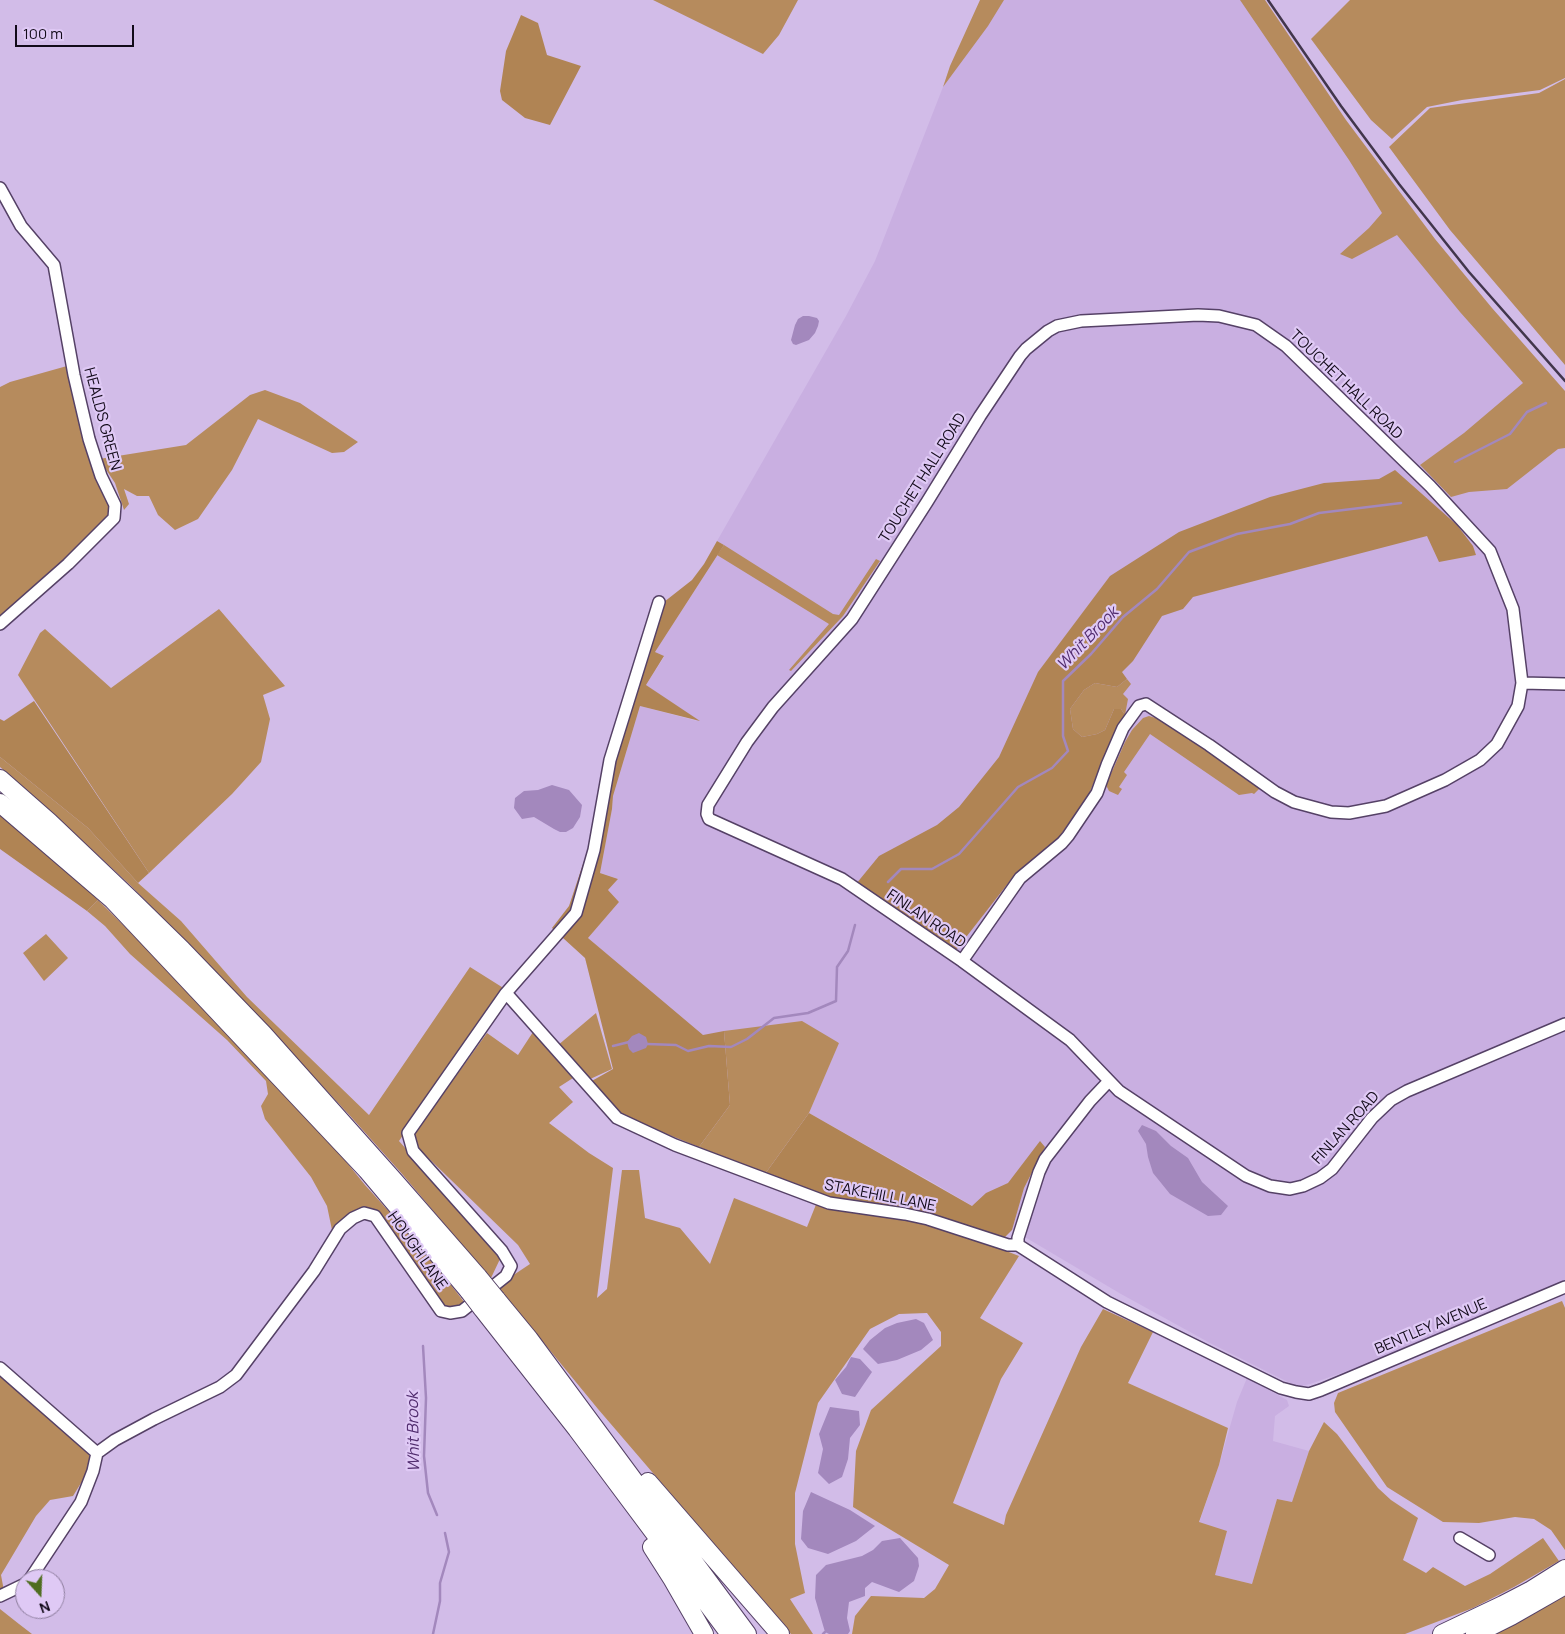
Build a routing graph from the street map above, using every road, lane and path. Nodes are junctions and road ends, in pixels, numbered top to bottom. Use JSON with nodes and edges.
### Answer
{"nodes":[{"id":1,"x":0,"y":188,"type":"edge"},
{"id":2,"x":659,"y":602,"type":"dead end"},
{"id":3,"x":0,"y":624,"type":"edge"},
{"id":4,"x":1522,"y":683,"type":"junction"},
{"id":5,"x":1565,"y":684,"type":"edge"},
{"id":6,"x":0,"y":779,"type":"edge"},
{"id":7,"x":0,"y":803,"type":"edge"},
{"id":8,"x":707,"y":814,"type":"joint"},
{"id":9,"x":962,"y":961,"type":"junction"},
{"id":10,"x":506,"y":993,"type":"junction"},
{"id":11,"x":1565,"y":1024,"type":"edge"},
{"id":12,"x":1109,"y":1081,"type":"junction"},
{"id":13,"x":1018,"y":1245,"type":"junction"},
{"id":14,"x":473,"y":1284,"type":"junction"},
{"id":15,"x":1565,"y":1287,"type":"edge"},
{"id":16,"x":489,"y":1303,"type":"junction"},
{"id":17,"x":528,"y":1339,"type":"junction"},
{"id":18,"x":0,"y":1368,"type":"edge"},
{"id":19,"x":536,"y":1376,"type":"junction"},
{"id":20,"x":1309,"y":1394,"type":"joint"},
{"id":21,"x":97,"y":1453,"type":"junction"},
{"id":22,"x":1460,"y":1538,"type":"dead end"},
{"id":23,"x":1488,"y":1555,"type":"dead end"},
{"id":24,"x":37,"y":1569,"type":"edge"},
{"id":25,"x":1565,"y":1569,"type":"edge"},
{"id":26,"x":1565,"y":1585,"type":"edge"},
{"id":27,"x":15,"y":1589,"type":"edge"},
{"id":28,"x":0,"y":1596,"type":"edge"},
{"id":29,"x":704,"y":1634,"type":"edge"},
{"id":30,"x":730,"y":1634,"type":"edge"},
{"id":31,"x":748,"y":1634,"type":"edge"},
{"id":32,"x":780,"y":1634,"type":"edge"},
{"id":33,"x":1442,"y":1634,"type":"edge"},
{"id":34,"x":1475,"y":1634,"type":"edge"}],
"edges":[{"from":1,"to":3,"type":"street","name":"HEALDS GREEN"},
{"from":2,"to":10,"type":"street"},
{"from":4,"to":5,"type":"street"},
{"from":4,"to":8,"type":"street","name":"TOUCHET HALL ROAD"},
{"from":4,"to":9,"type":"street","name":"TOUCHET HALL ROAD"},
{"from":6,"to":14,"type":"highway"},
{"from":7,"to":14,"type":"highway"},
{"from":8,"to":9,"type":"street","name":"FINLAN ROAD"},
{"from":9,"to":12,"type":"street","name":"FINLAN ROAD"},
{"from":10,"to":13,"type":"street","name":"STAKEHILL LANE"},
{"from":10,"to":21,"type":"street","name":"HOUGH LANE"},
{"from":11,"to":12,"type":"street","name":"FINLAN ROAD"},
{"from":12,"to":13,"type":"street"},
{"from":13,"to":20,"type":"street","name":"STAKEHILL LANE"},
{"from":14,"to":16,"type":"highway","bridge":true},
{"from":15,"to":20,"type":"street","name":"BENTLEY AVENUE"},
{"from":16,"to":17,"type":"highway"},
{"from":16,"to":19,"type":"highway"},
{"from":17,"to":31,"type":"highway"},
{"from":17,"to":32,"type":"highway"},
{"from":18,"to":21,"type":"street"},
{"from":19,"to":29,"type":"highway"},
{"from":19,"to":30,"type":"highway"},
{"from":21,"to":24,"type":"street"},
{"from":22,"to":23,"type":"street"},
{"from":25,"to":33,"type":"highway"},
{"from":26,"to":34,"type":"highway"},
{"from":27,"to":28,"type":"street"}]}
